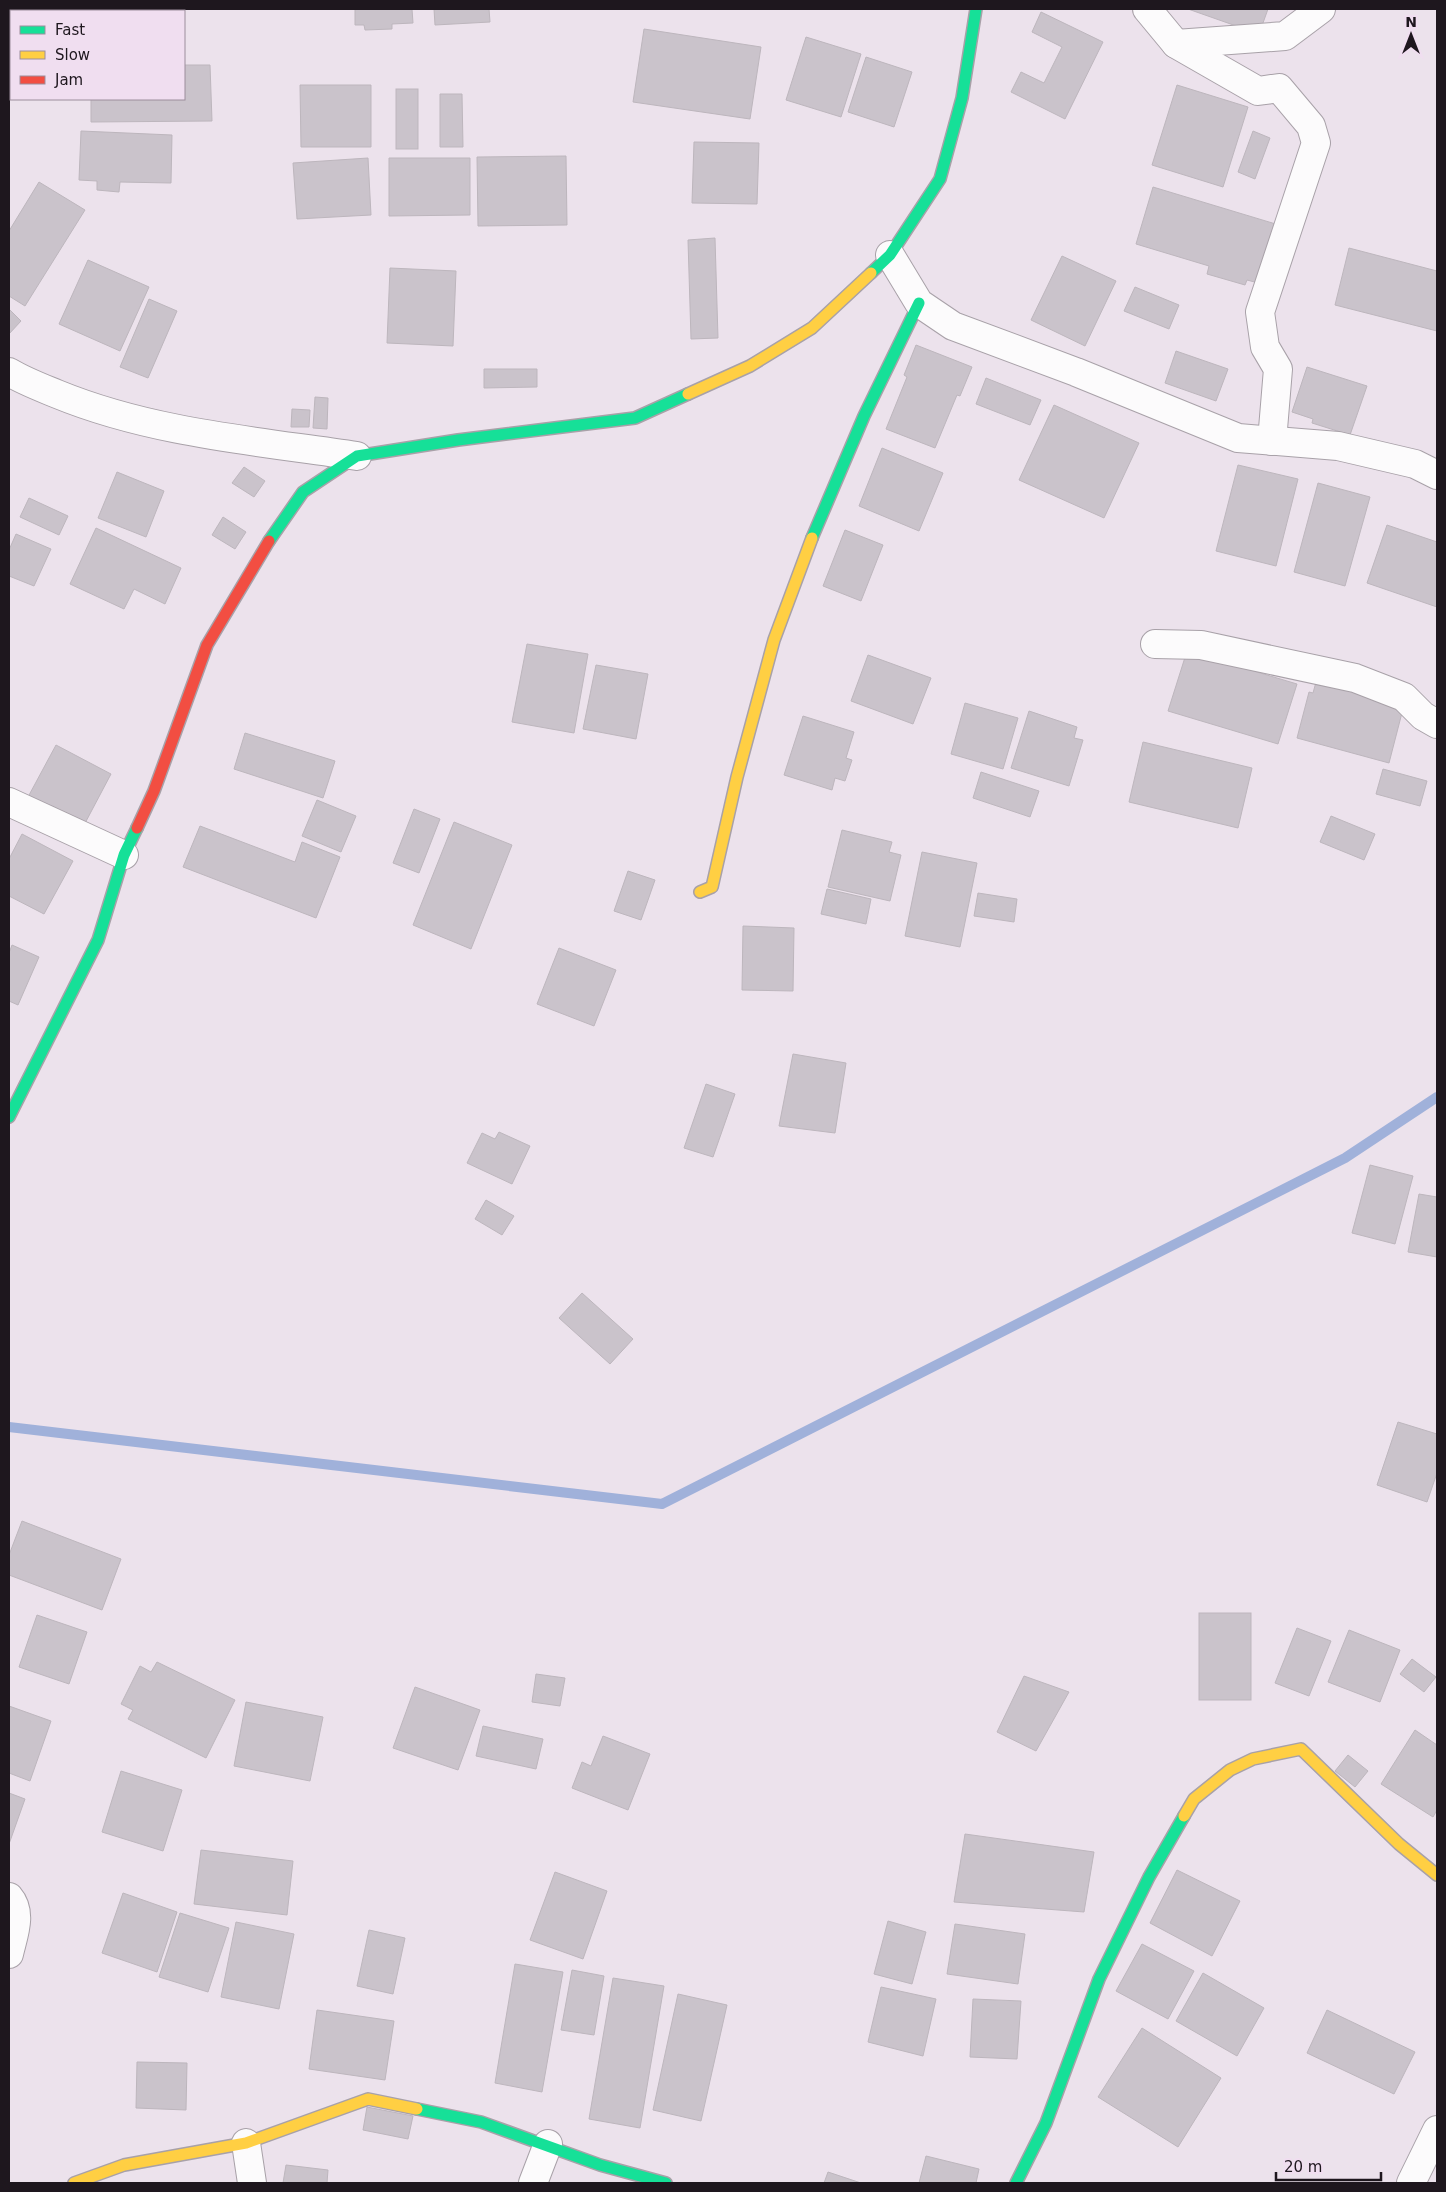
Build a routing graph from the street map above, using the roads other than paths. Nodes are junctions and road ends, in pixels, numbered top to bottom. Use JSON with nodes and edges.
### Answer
{"nodes":[{"id":1,"x":976,"y":9,"type":"edge"},
{"id":2,"x":1147,"y":9,"type":"edge"},
{"id":3,"x":1321,"y":9,"type":"edge"},
{"id":4,"x":1176,"y":44,"type":"junction"},
{"id":5,"x":890,"y":255,"type":"junction"},
{"id":6,"x":919,"y":303,"type":"junction"},
{"id":7,"x":9,"y":372,"type":"edge"},
{"id":8,"x":1272,"y":441,"type":"junction"},
{"id":9,"x":357,"y":456,"type":"junction"},
{"id":10,"x":1437,"y":476,"type":"edge"},
{"id":11,"x":1155,"y":644,"type":"dead end"},
{"id":12,"x":1437,"y":724,"type":"edge"},
{"id":13,"x":9,"y":802,"type":"edge"},
{"id":14,"x":124,"y":855,"type":"junction"},
{"id":15,"x":700,"y":892,"type":"dead end"},
{"id":16,"x":9,"y":1117,"type":"edge"},
{"id":17,"x":1437,"y":1876,"type":"edge"},
{"id":18,"x":9,"y":1897,"type":"edge"},
{"id":19,"x":9,"y":1954,"type":"edge"},
{"id":20,"x":1437,"y":2130,"type":"edge"},
{"id":21,"x":246,"y":2143,"type":"junction"},
{"id":22,"x":548,"y":2144,"type":"junction"},
{"id":23,"x":74,"y":2183,"type":"edge"},
{"id":24,"x":252,"y":2183,"type":"edge"},
{"id":25,"x":533,"y":2183,"type":"edge"},
{"id":26,"x":666,"y":2183,"type":"edge"},
{"id":27,"x":1016,"y":2183,"type":"edge"},
{"id":28,"x":1411,"y":2183,"type":"edge"}],
"edges":[{"from":1,"to":5,"type":"street"},
{"from":2,"to":4,"type":"street"},
{"from":3,"to":4,"type":"street"},
{"from":4,"to":8,"type":"street"},
{"from":5,"to":6,"type":"street"},
{"from":5,"to":9,"type":"street"},
{"from":6,"to":8,"type":"street"},
{"from":6,"to":15,"type":"street"},
{"from":7,"to":9,"type":"street"},
{"from":8,"to":10,"type":"street"},
{"from":9,"to":14,"type":"street"},
{"from":11,"to":12,"type":"street"},
{"from":13,"to":14,"type":"street"},
{"from":14,"to":16,"type":"street"},
{"from":17,"to":27,"type":"street"},
{"from":18,"to":19,"type":"street"},
{"from":20,"to":28,"type":"street"},
{"from":21,"to":22,"type":"street"},
{"from":21,"to":23,"type":"street"},
{"from":21,"to":24,"type":"street"},
{"from":22,"to":25,"type":"street"},
{"from":22,"to":26,"type":"street"}]}
